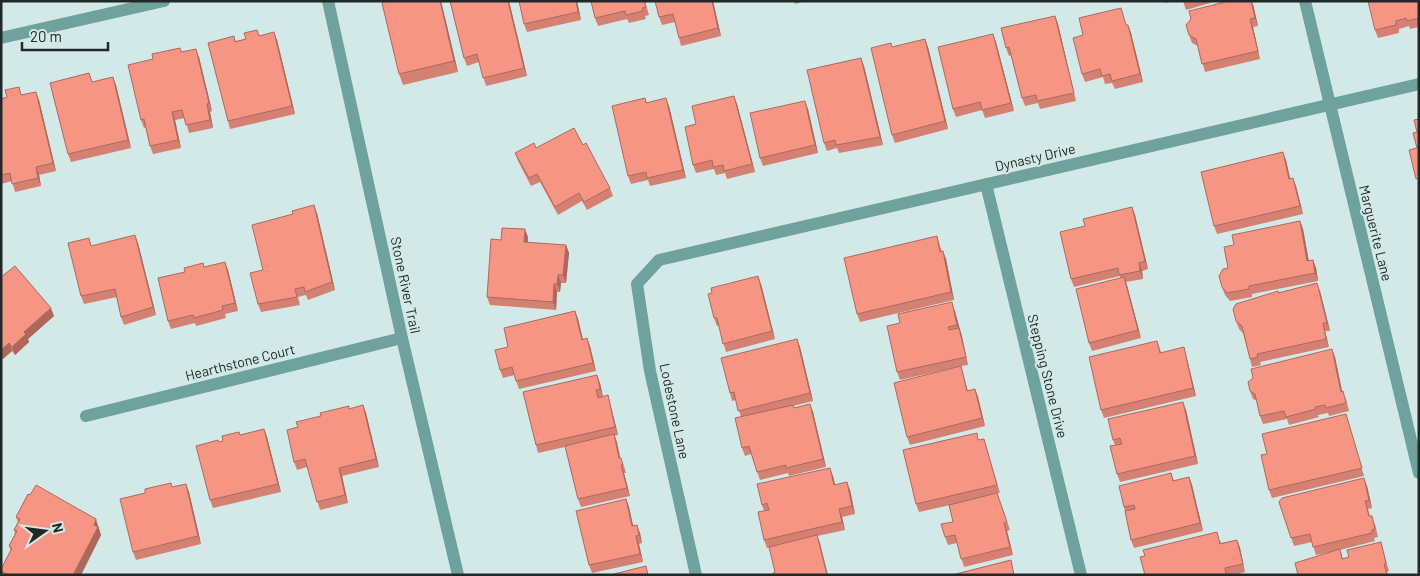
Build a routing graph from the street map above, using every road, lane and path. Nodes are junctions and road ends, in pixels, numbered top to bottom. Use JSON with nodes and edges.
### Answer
{"nodes":[{"id":1,"x":164,"y":1,"type":"edge"},
{"id":2,"x":328,"y":1,"type":"edge"},
{"id":3,"x":1305,"y":1,"type":"edge"},
{"id":4,"x":1,"y":38,"type":"edge"},
{"id":5,"x":1419,"y":84,"type":"edge"},
{"id":6,"x":1330,"y":105,"type":"junction"},
{"id":7,"x":986,"y":184,"type":"junction"},
{"id":8,"x":659,"y":260,"type":"joint"},
{"id":9,"x":402,"y":338,"type":"junction"},
{"id":10,"x":86,"y":416,"type":"dead end"},
{"id":11,"x":1419,"y":473,"type":"edge"},
{"id":12,"x":458,"y":575,"type":"edge"},
{"id":13,"x":696,"y":575,"type":"edge"},
{"id":14,"x":1081,"y":575,"type":"edge"}],
"edges":[{"from":1,"to":4,"type":"street"},
{"from":2,"to":9,"type":"street","name":"Stone River Trail"},
{"from":3,"to":6,"type":"street","name":"Marguerite Lane"},
{"from":5,"to":6,"type":"street","name":"Dynasty Drive"},
{"from":6,"to":7,"type":"street","name":"Dynasty Drive"},
{"from":6,"to":11,"type":"street","name":"Marguerite Lane"},
{"from":7,"to":8,"type":"street","name":"Dynasty Drive"},
{"from":7,"to":14,"type":"street","name":"Stepping Stone Drive"},
{"from":8,"to":13,"type":"street","name":"Lodestone Lane"},
{"from":9,"to":10,"type":"street","name":"Hearthstone Court"},
{"from":9,"to":12,"type":"street","name":"Stone River Trail"}]}
